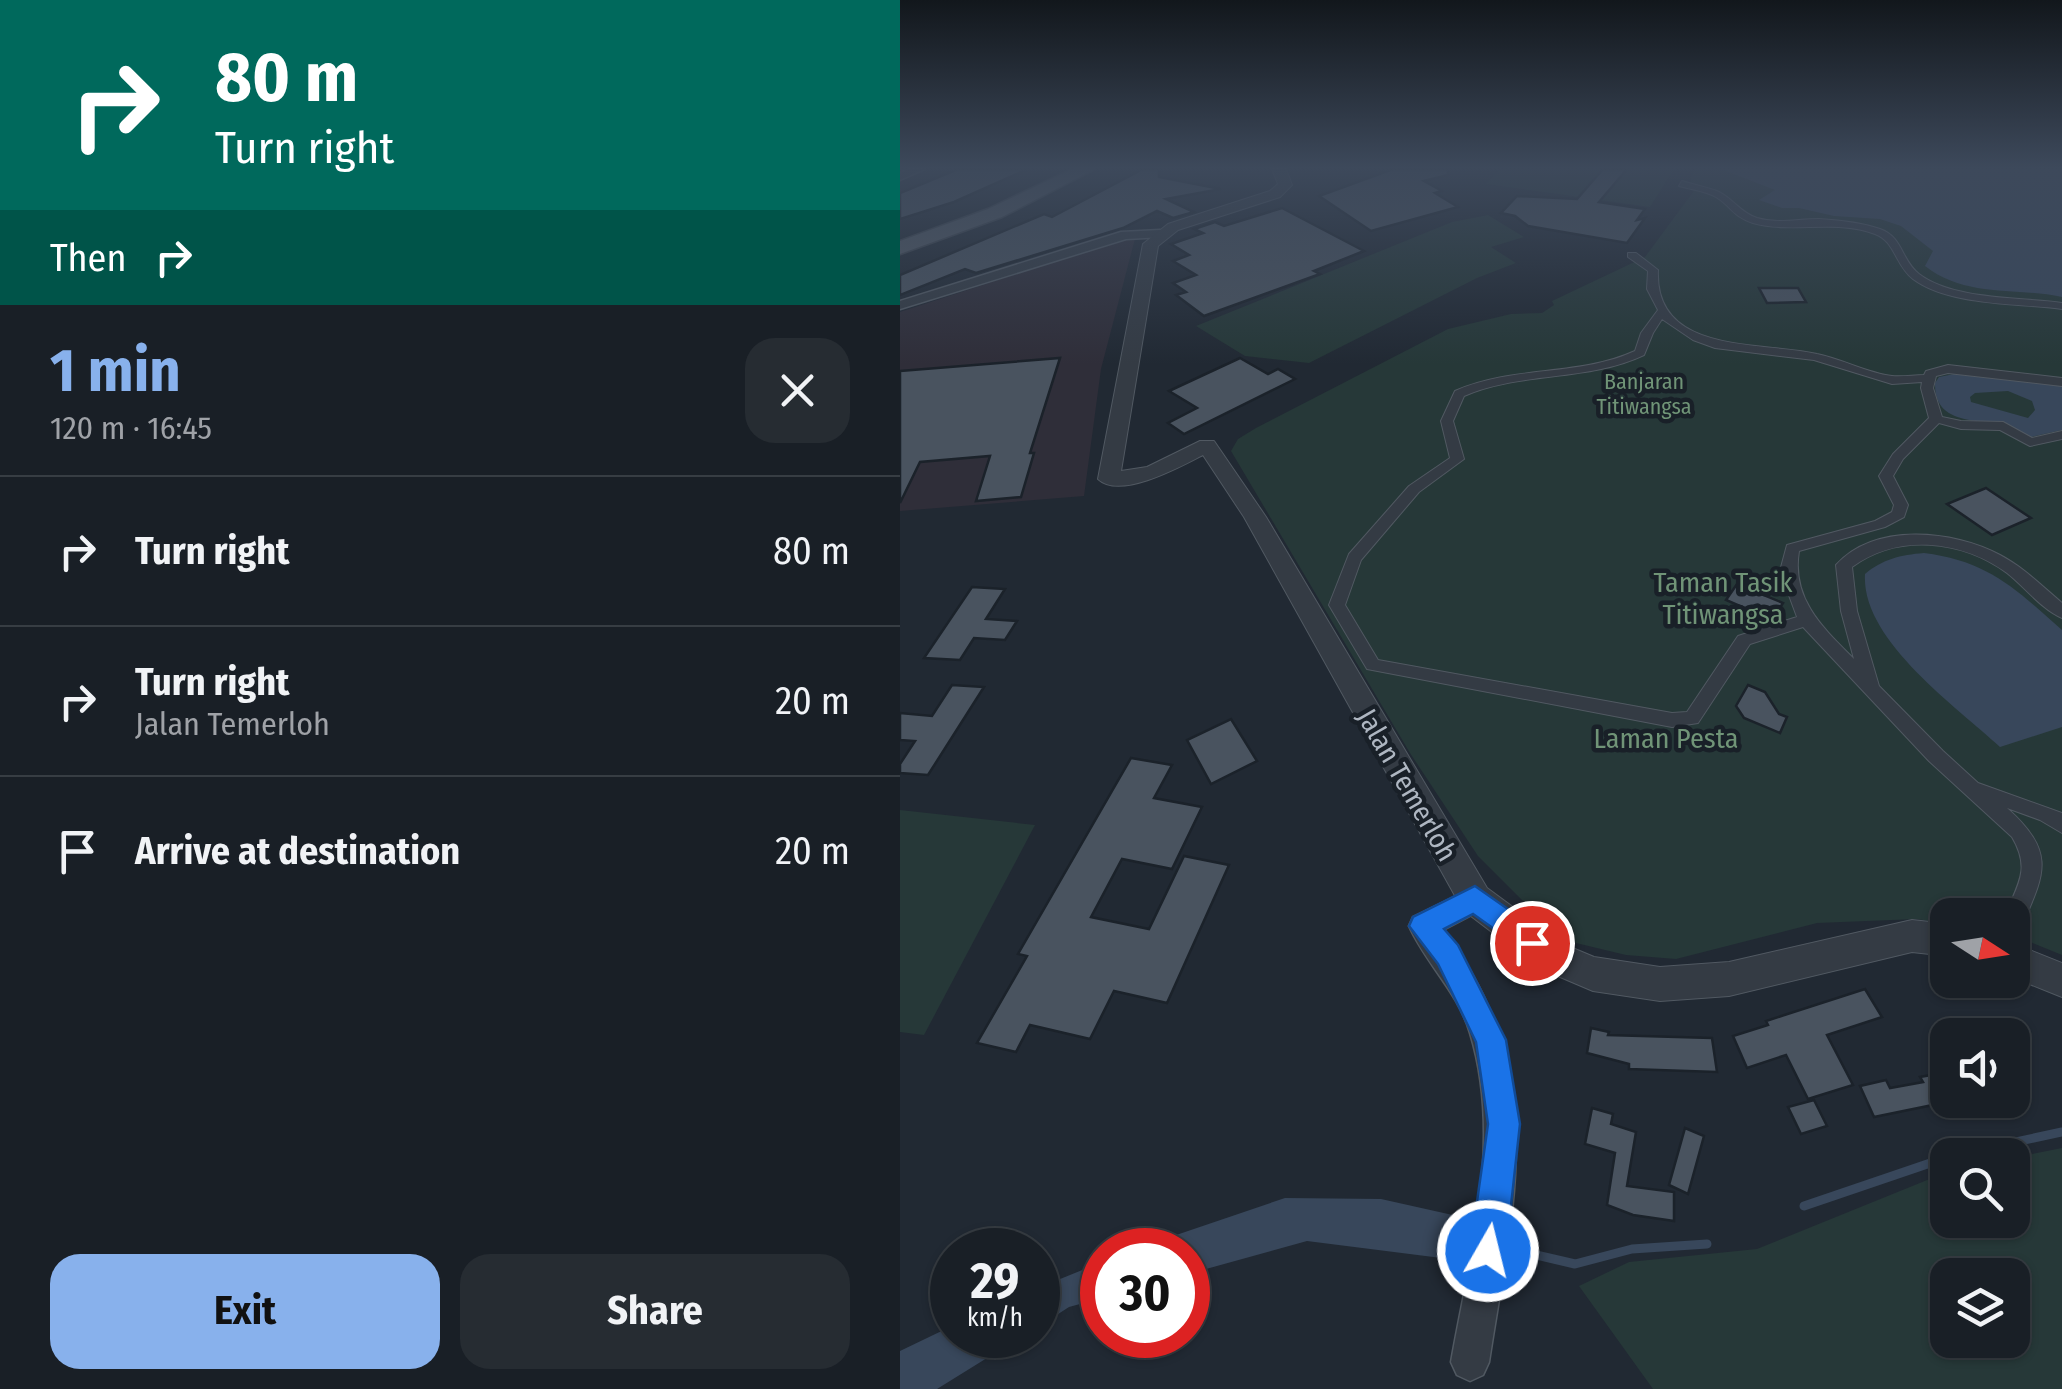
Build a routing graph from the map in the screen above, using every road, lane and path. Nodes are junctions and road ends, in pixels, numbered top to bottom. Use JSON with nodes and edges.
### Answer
{"nodes":[{"id":1,"x":928,"y":234,"type":"edge"},
{"id":2,"x":933,"y":234,"type":"edge"},
{"id":3,"x":1160,"y":234,"type":"joint"},
{"id":4,"x":1883,"y":234,"type":"edge"},
{"id":5,"x":900,"y":245,"type":"edge"},
{"id":6,"x":1632,"y":254,"type":"dead end"},
{"id":7,"x":900,"y":306,"type":"edge"},
{"id":8,"x":2062,"y":306,"type":"edge"},
{"id":9,"x":1663,"y":314,"type":"junction"},
{"id":10,"x":1927,"y":378,"type":"junction"},
{"id":11,"x":2062,"y":382,"type":"edge"},
{"id":12,"x":1936,"y":419,"type":"junction"},
{"id":13,"x":2062,"y":435,"type":"edge"},
{"id":14,"x":2062,"y":612,"type":"edge"},
{"id":15,"x":1806,"y":620,"type":"junction"},
{"id":16,"x":1873,"y":691,"type":"junction"},
{"id":17,"x":1970,"y":786,"type":"junction"},
{"id":18,"x":2062,"y":824,"type":"edge"},
{"id":19,"x":2023,"y":898,"type":"edge"},
{"id":20,"x":1475,"y":899,"type":"junction"},
{"id":21,"x":1930,"y":938,"type":"edge"},
{"id":22,"x":2030,"y":967,"type":"edge"},
{"id":23,"x":2062,"y":980,"type":"edge"},
{"id":24,"x":1470,"y":1362,"type":"dead end"}],
"edges":[{"from":1,"to":5,"type":"main road"},
{"from":2,"to":5,"type":"main road"},
{"from":3,"to":7,"type":"street"},
{"from":3,"to":20,"type":"street","name":"Jalan Temerloh"},
{"from":4,"to":8,"type":"street"},
{"from":6,"to":9,"type":"street"},
{"from":9,"to":10,"type":"street"},
{"from":9,"to":15,"type":"street"},
{"from":10,"to":11,"type":"street"},
{"from":10,"to":12,"type":"street"},
{"from":12,"to":13,"type":"street"},
{"from":12,"to":15,"type":"street"},
{"from":14,"to":16,"type":"street"},
{"from":15,"to":16,"type":"street"},
{"from":16,"to":17,"type":"street"},
{"from":17,"to":18,"type":"street"},
{"from":17,"to":19,"type":"street"},
{"from":20,"to":21,"type":"street","name":"Jalan Temerloh"},
{"from":20,"to":24,"type":"street"},
{"from":22,"to":23,"type":"street"}]}
